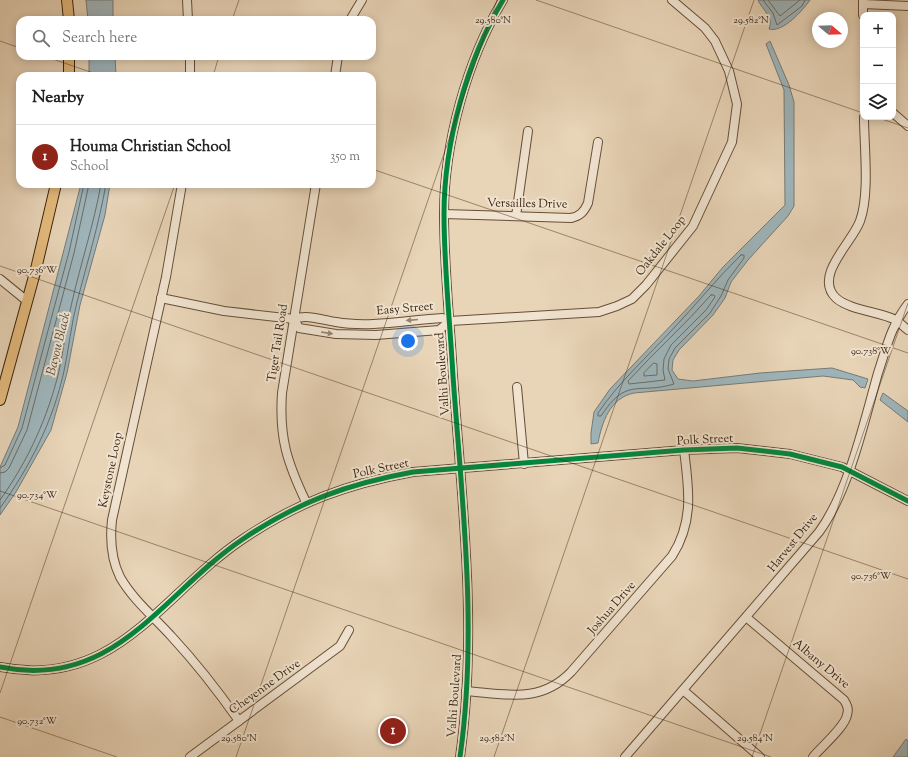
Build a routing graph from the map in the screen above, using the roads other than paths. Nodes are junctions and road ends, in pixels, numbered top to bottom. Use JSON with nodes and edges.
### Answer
{"nodes":[{"id":1,"x":67,"y":0,"type":"edge"},
{"id":2,"x":187,"y":0,"type":"edge"},
{"id":3,"x":362,"y":0,"type":"edge"},
{"id":4,"x":503,"y":0,"type":"edge"},
{"id":5,"x":672,"y":0,"type":"edge"},
{"id":6,"x":863,"y":2,"type":"edge"},
{"id":7,"x":908,"y":6,"type":"edge"},
{"id":8,"x":69,"y":16,"type":"edge"},
{"id":9,"x":188,"y":16,"type":"edge"},
{"id":10,"x":352,"y":16,"type":"edge"},
{"id":11,"x":69,"y":60,"type":"edge"},
{"id":12,"x":190,"y":60,"type":"edge"},
{"id":13,"x":337,"y":60,"type":"edge"},
{"id":14,"x":69,"y":72,"type":"edge"},
{"id":15,"x":190,"y":72,"type":"edge"},
{"id":16,"x":336,"y":72,"type":"edge"},
{"id":17,"x":896,"y":116,"type":"edge"},
{"id":18,"x":864,"y":120,"type":"edge"},
{"id":19,"x":908,"y":126,"type":"edge"},
{"id":20,"x":528,"y":132,"type":"dead end"},
{"id":21,"x":598,"y":142,"type":"dead end"},
{"id":22,"x":55,"y":188,"type":"edge"},
{"id":23,"x":181,"y":188,"type":"edge"},
{"id":24,"x":315,"y":188,"type":"edge"},
{"id":25,"x":444,"y":214,"type":"junction"},
{"id":26,"x":516,"y":216,"type":"junction"},
{"id":27,"x":0,"y":279,"type":"edge"},
{"id":28,"x":161,"y":298,"type":"junction"},
{"id":29,"x":27,"y":301,"type":"junction"},
{"id":30,"x":908,"y":304,"type":"edge"},
{"id":31,"x":294,"y":319,"type":"junction"},
{"id":32,"x":896,"y":320,"type":"junction"},
{"id":33,"x":450,"y":321,"type":"junction"},
{"id":34,"x":368,"y":323,"type":"junction"},
{"id":35,"x":908,"y":330,"type":"edge"},
{"id":36,"x":368,"y":335,"type":"junction"},
{"id":37,"x":2,"y":382,"type":"edge"},
{"id":38,"x":517,"y":388,"type":"dead end"},
{"id":39,"x":0,"y":400,"type":"edge"},
{"id":40,"x":684,"y":450,"type":"junction"},
{"id":41,"x":524,"y":464,"type":"junction"},
{"id":42,"x":460,"y":469,"type":"junction"},
{"id":43,"x":849,"y":469,"type":"junction"},
{"id":44,"x":908,"y":501,"type":"edge"},
{"id":45,"x":306,"y":502,"type":"junction"},
{"id":46,"x":153,"y":616,"type":"junction"},
{"id":47,"x":746,"y":617,"type":"junction"},
{"id":48,"x":348,"y":630,"type":"dead end"},
{"id":49,"x":0,"y":667,"type":"edge"},
{"id":50,"x":683,"y":690,"type":"junction"},
{"id":51,"x":466,"y":692,"type":"junction"},
{"id":52,"x":239,"y":721,"type":"junction"},
{"id":53,"x":190,"y":757,"type":"edge"},
{"id":54,"x":460,"y":757,"type":"edge"},
{"id":55,"x":626,"y":757,"type":"edge"},
{"id":56,"x":760,"y":757,"type":"edge"},
{"id":57,"x":813,"y":757,"type":"edge"}],
"edges":[{"from":1,"to":8,"type":"main road"},
{"from":2,"to":9,"type":"street"},
{"from":3,"to":10,"type":"street"},
{"from":4,"to":25,"type":"street","name":"Valhi Boulevard"},
{"from":5,"to":33,"type":"street","name":"Oakdale Loop"},
{"from":6,"to":7,"type":"street"},
{"from":11,"to":14,"type":"main road"},
{"from":12,"to":15,"type":"street"},
{"from":13,"to":16,"type":"street"},
{"from":17,"to":19,"type":"street"},
{"from":18,"to":32,"type":"street"},
{"from":20,"to":26,"type":"street"},
{"from":21,"to":26,"type":"street","name":"Versailles Drive"},
{"from":22,"to":29,"type":"main road"},
{"from":23,"to":28,"type":"street","name":"Keystone Loop"},
{"from":24,"to":31,"type":"street","name":"Tiger Tail Road"},
{"from":25,"to":26,"type":"street","name":"Versailles Drive"},
{"from":25,"to":33,"type":"street","name":"Valhi Boulevard"},
{"from":27,"to":29,"type":"street"},
{"from":28,"to":31,"type":"street","name":"Easy Street"},
{"from":28,"to":46,"type":"street","name":"Keystone Loop"},
{"from":29,"to":37,"type":"main road"},
{"from":30,"to":32,"type":"street","name":"Harvest Drive"},
{"from":31,"to":34,"type":"street","name":"Easy Street"},
{"from":31,"to":36,"type":"street","name":"Easy Street","one_way":true},
{"from":31,"to":45,"type":"street","name":"Tiger Tail Road"},
{"from":32,"to":35,"type":"street"},
{"from":32,"to":43,"type":"street","name":"Harvest Drive"},
{"from":33,"to":34,"type":"street","name":"Easy Street","one_way":true},
{"from":33,"to":36,"type":"street","name":"Easy Street"},
{"from":33,"to":42,"type":"street","name":"Valhi Boulevard"},
{"from":34,"to":36,"type":"street"},
{"from":37,"to":39,"type":"main road"},
{"from":38,"to":41,"type":"street"},
{"from":40,"to":41,"type":"street","name":"Polk Street"},
{"from":40,"to":43,"type":"street","name":"Polk Street"},
{"from":40,"to":51,"type":"street","name":"Joshua Drive"},
{"from":41,"to":42,"type":"street","name":"Polk Street"},
{"from":42,"to":45,"type":"street","name":"Polk Street"},
{"from":42,"to":51,"type":"street","name":"Valhi Boulevard"},
{"from":43,"to":44,"type":"street","name":"Polk Street"},
{"from":43,"to":47,"type":"street","name":"Harvest Drive"},
{"from":45,"to":46,"type":"street","name":"Polk Street"},
{"from":46,"to":49,"type":"street","name":"Polk Street"},
{"from":46,"to":52,"type":"street","name":"Keystone Loop"},
{"from":47,"to":50,"type":"street","name":"Harvest Drive"},
{"from":47,"to":57,"type":"street","name":"Albany Drive"},
{"from":48,"to":52,"type":"street","name":"Cheyenne Drive"},
{"from":50,"to":55,"type":"street","name":"Harvest Drive"},
{"from":50,"to":56,"type":"street"},
{"from":51,"to":54,"type":"street","name":"Valhi Boulevard"},
{"from":52,"to":53,"type":"street","name":"Cheyenne Drive"}]}
